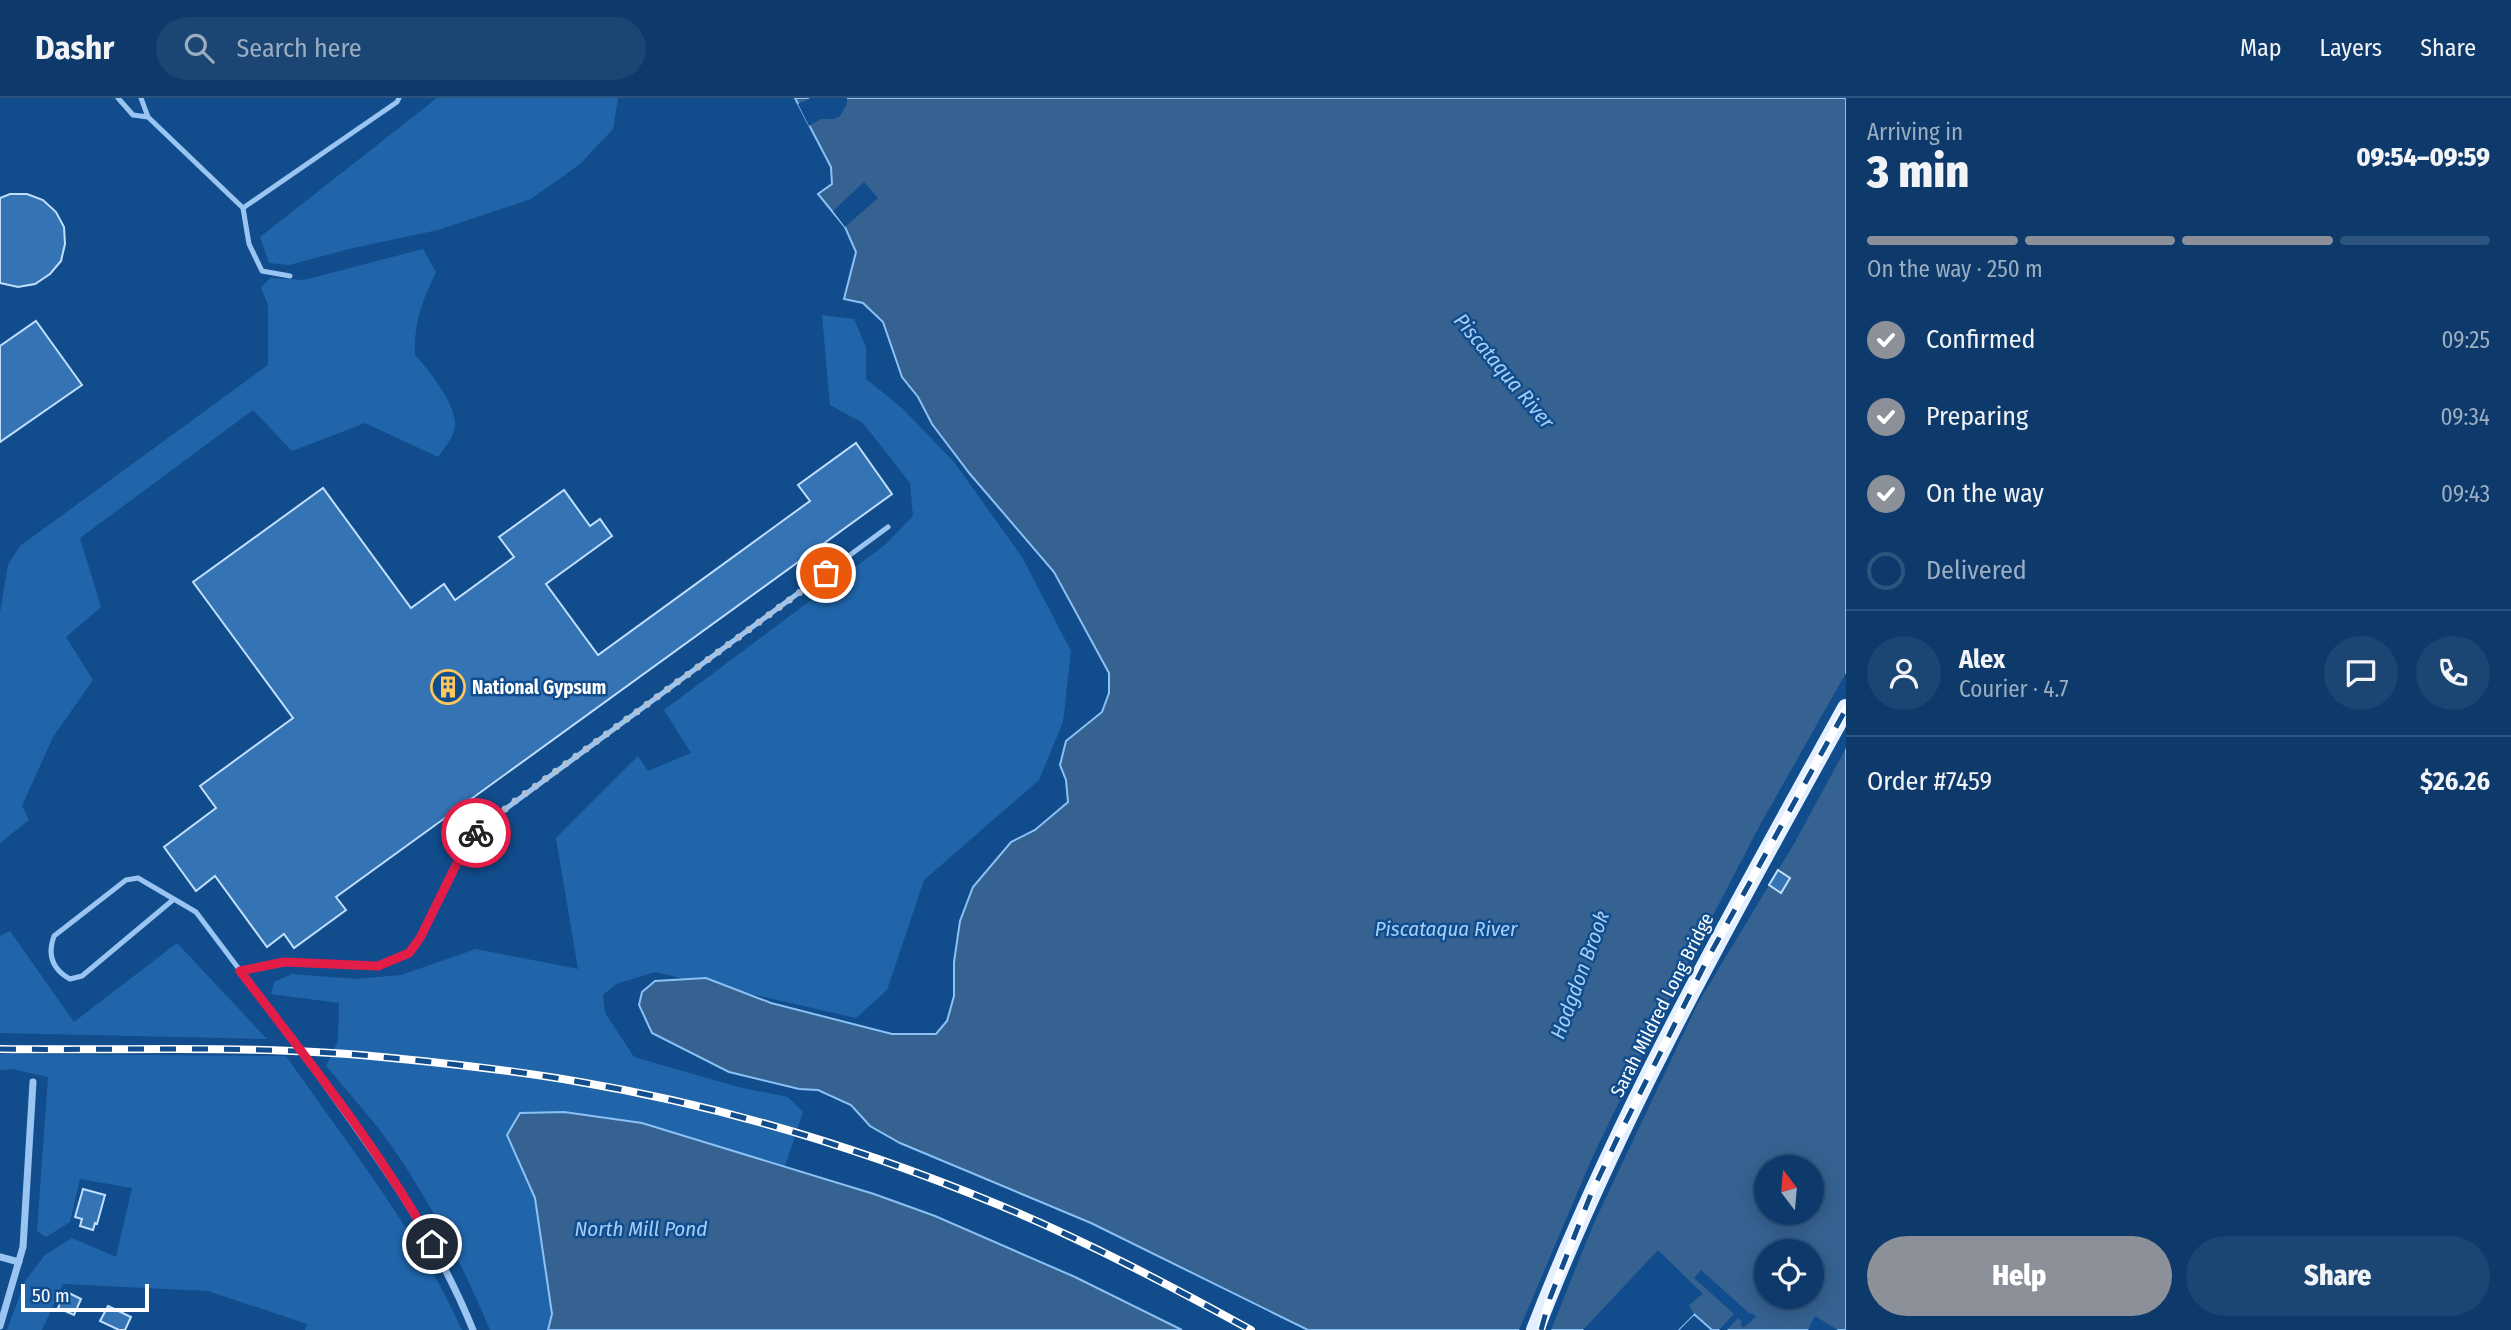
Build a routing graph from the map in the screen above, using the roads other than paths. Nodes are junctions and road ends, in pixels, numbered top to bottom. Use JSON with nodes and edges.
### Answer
{"nodes":[{"id":1,"x":118,"y":98,"type":"edge"},
{"id":2,"x":141,"y":98,"type":"edge"},
{"id":3,"x":400,"y":98,"type":"edge"},
{"id":4,"x":148,"y":117,"type":"junction"},
{"id":5,"x":243,"y":208,"type":"junction"},
{"id":6,"x":290,"y":276,"type":"dead end"},
{"id":7,"x":888,"y":527,"type":"dead end"},
{"id":8,"x":1846,"y":708,"type":"edge"},
{"id":9,"x":174,"y":899,"type":"junction"},
{"id":10,"x":240,"y":971,"type":"junction"},
{"id":11,"x":312,"y":1066,"type":"joint"},
{"id":12,"x":33,"y":1082,"type":"dead end"},
{"id":13,"x":0,"y":1257,"type":"edge"},
{"id":14,"x":19,"y":1262,"type":"junction"},
{"id":15,"x":0,"y":1326,"type":"edge"},
{"id":16,"x":473,"y":1330,"type":"edge"},
{"id":17,"x":1535,"y":1330,"type":"edge"}],
"edges":[{"from":1,"to":4,"type":"lane"},
{"from":2,"to":4,"type":"lane"},
{"from":3,"to":5,"type":"lane"},
{"from":4,"to":5,"type":"lane"},
{"from":5,"to":6,"type":"lane"},
{"from":7,"to":10,"type":"lane"},
{"from":8,"to":17,"type":"main road","name":"Sarah Mildred Long Bridge"},
{"from":9,"to":9,"type":"lane"},
{"from":9,"to":10,"type":"lane"},
{"from":10,"to":11,"type":"lane"},
{"from":11,"to":16,"type":"street"},
{"from":12,"to":14,"type":"street"},
{"from":13,"to":14,"type":"street"},
{"from":14,"to":15,"type":"street"}]}
